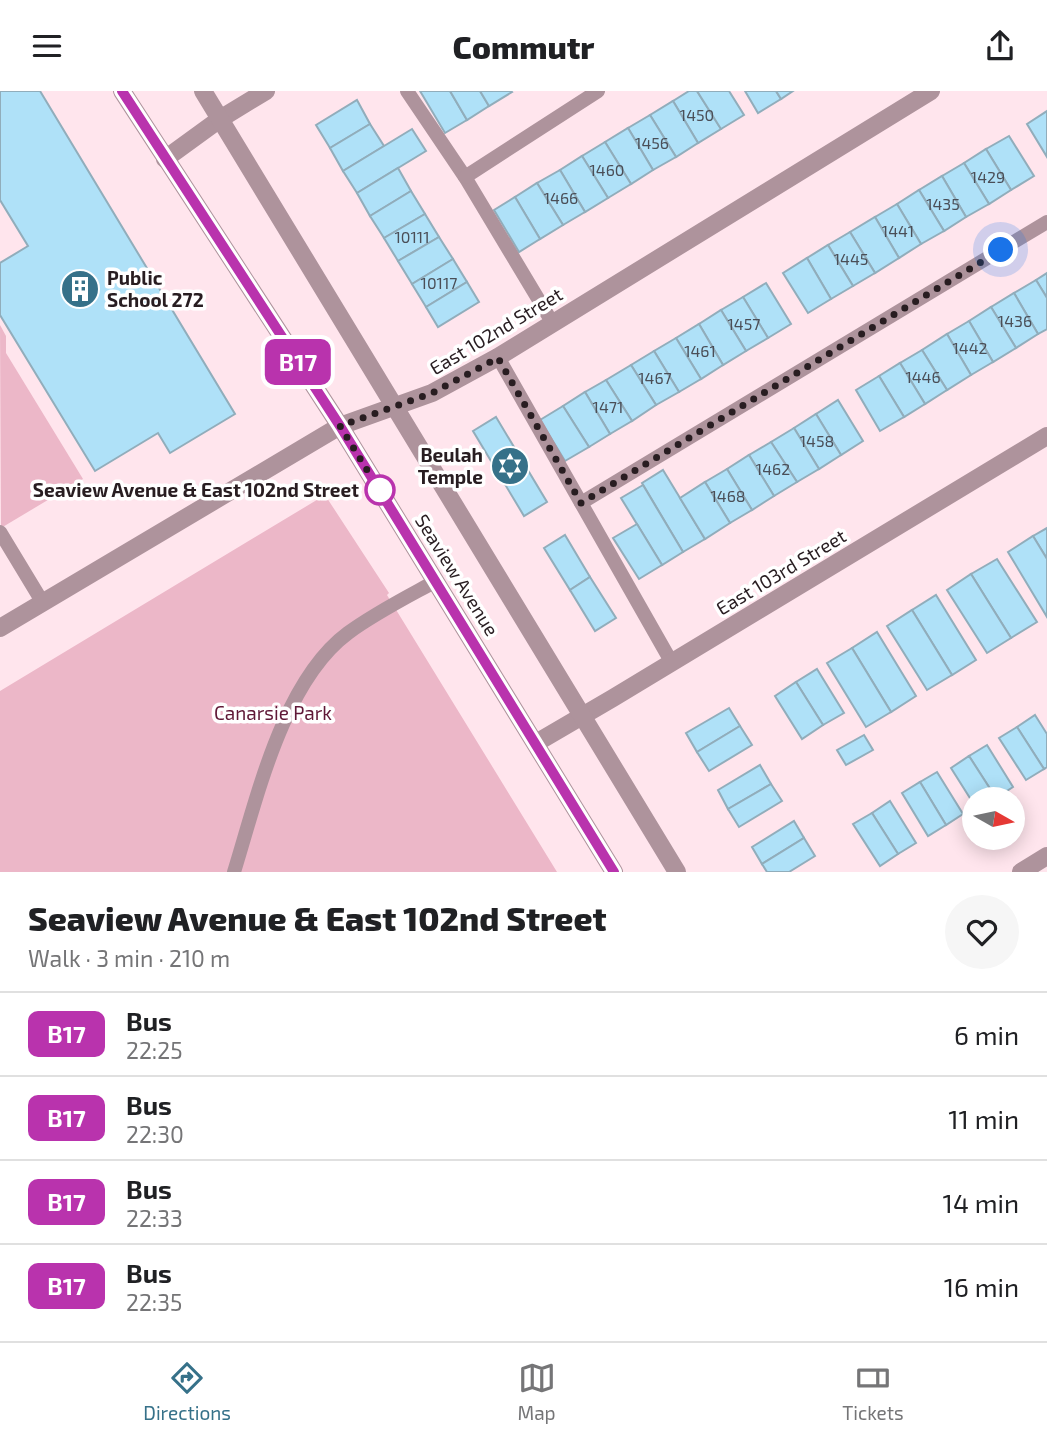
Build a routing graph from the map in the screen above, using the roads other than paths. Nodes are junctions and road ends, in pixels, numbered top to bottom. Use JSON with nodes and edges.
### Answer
{"nodes":[{"id":1,"x":122,"y":91,"type":"edge"},
{"id":2,"x":203,"y":91,"type":"edge"},
{"id":3,"x":265,"y":91,"type":"edge"},
{"id":4,"x":407,"y":91,"type":"edge"},
{"id":5,"x":598,"y":91,"type":"edge"},
{"id":6,"x":931,"y":91,"type":"edge"},
{"id":7,"x":220,"y":119,"type":"junction"},
{"id":8,"x":165,"y":159,"type":"junction"},
{"id":9,"x":465,"y":177,"type":"junction"},
{"id":10,"x":1047,"y":222,"type":"edge"},
{"id":11,"x":552,"y":322,"type":"junction"},
{"id":12,"x":498,"y":358,"type":"junction"},
{"id":13,"x":392,"y":406,"type":"junction"},
{"id":14,"x":340,"y":426,"type":"junction"},
{"id":15,"x":1047,"y":436,"type":"edge"},
{"id":16,"x":581,"y":503,"type":"junction"},
{"id":17,"x":0,"y":532,"type":"edge"},
{"id":18,"x":436,"y":581,"type":"junction"},
{"id":19,"x":43,"y":603,"type":"junction"},
{"id":20,"x":0,"y":628,"type":"edge"},
{"id":21,"x":672,"y":663,"type":"junction"},
{"id":22,"x":584,"y":716,"type":"junction"},
{"id":23,"x":536,"y":743,"type":"junction"},
{"id":24,"x":1047,"y":856,"type":"edge"},
{"id":25,"x":234,"y":872,"type":"edge"},
{"id":26,"x":614,"y":872,"type":"edge"},
{"id":27,"x":677,"y":872,"type":"edge"},
{"id":28,"x":1021,"y":872,"type":"edge"}],
"edges":[{"from":1,"to":8,"type":"street","name":"Seaview Avenue"},
{"from":2,"to":7,"type":"street","name":"Seaview Avenue"},
{"from":3,"to":7,"type":"street"},
{"from":4,"to":9,"type":"lane"},
{"from":5,"to":9,"type":"lane"},
{"from":6,"to":11,"type":"street","name":"East 102nd Street"},
{"from":7,"to":8,"type":"street"},
{"from":7,"to":13,"type":"street","name":"Seaview Avenue"},
{"from":8,"to":14,"type":"street","name":"Seaview Avenue"},
{"from":9,"to":11,"type":"lane"},
{"from":10,"to":16,"type":"lane"},
{"from":11,"to":12,"type":"street","name":"East 102nd Street"},
{"from":12,"to":13,"type":"street","name":"East 102nd Street"},
{"from":12,"to":16,"type":"lane"},
{"from":13,"to":14,"type":"street","name":"East 102nd Street"},
{"from":13,"to":22,"type":"street","name":"Seaview Avenue"},
{"from":14,"to":18,"type":"street","name":"Seaview Avenue"},
{"from":14,"to":19,"type":"street","name":"East 102nd Street"},
{"from":15,"to":21,"type":"street","name":"East 103rd Street"},
{"from":16,"to":21,"type":"lane"},
{"from":17,"to":19,"type":"lane"},
{"from":18,"to":23,"type":"street","name":"Seaview Avenue"},
{"from":18,"to":25,"type":"lane"},
{"from":19,"to":20,"type":"street","name":"East 102nd Street"},
{"from":21,"to":22,"type":"street","name":"East 103rd Street"},
{"from":22,"to":23,"type":"street","name":"East 103rd Street"},
{"from":22,"to":27,"type":"street","name":"Seaview Avenue"},
{"from":23,"to":26,"type":"street","name":"Seaview Avenue"},
{"from":24,"to":28,"type":"street"}]}
